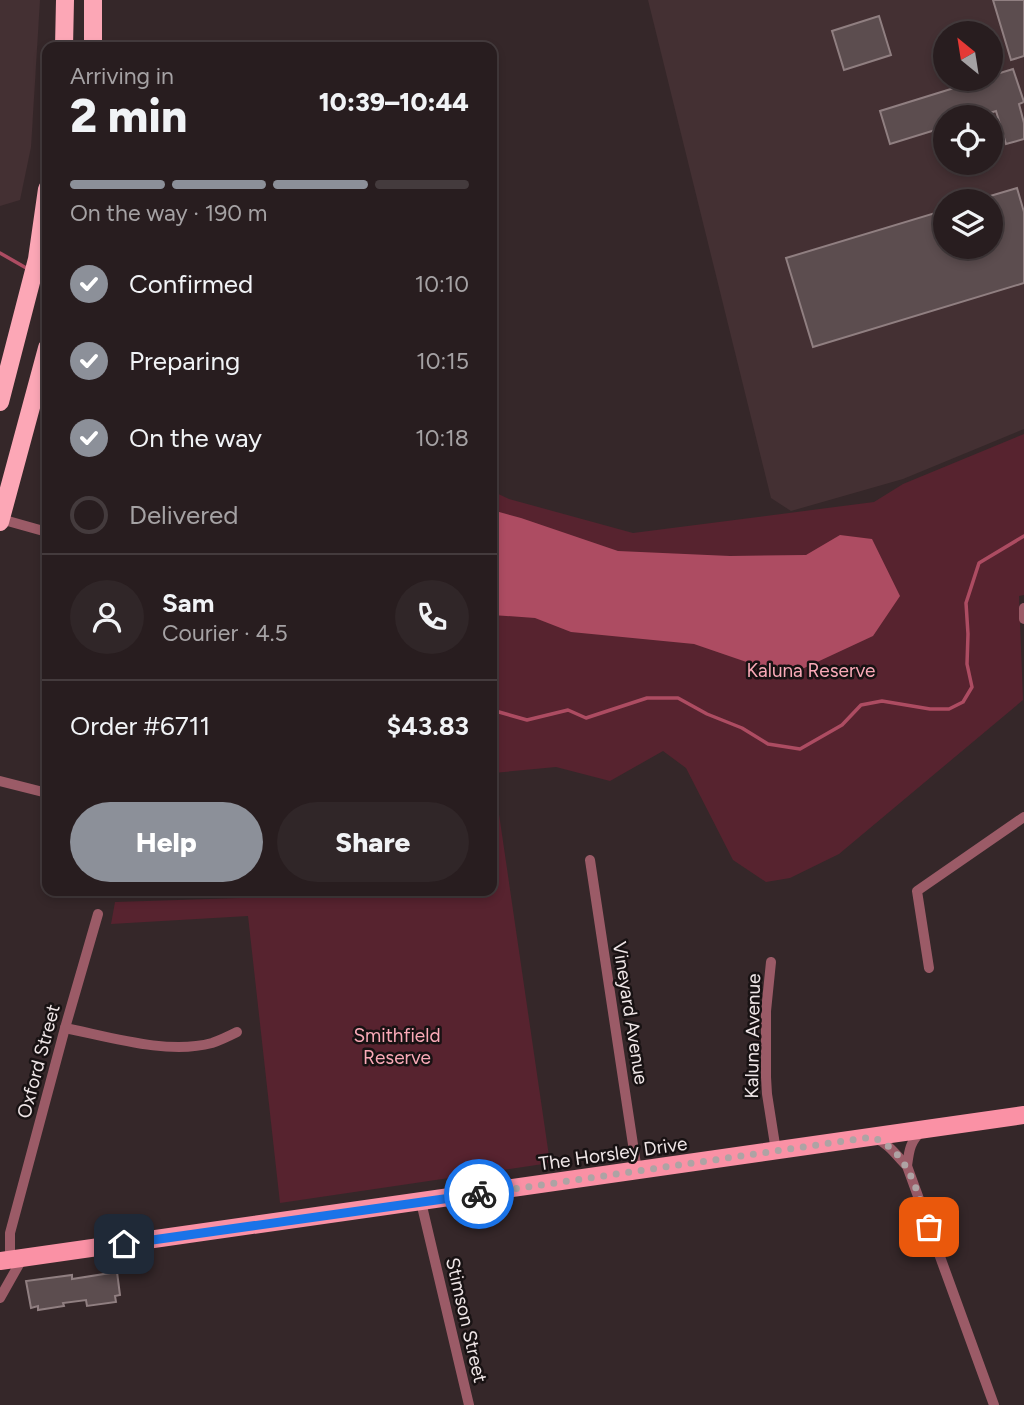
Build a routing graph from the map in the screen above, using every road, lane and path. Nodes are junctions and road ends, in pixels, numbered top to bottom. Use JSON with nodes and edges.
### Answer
{"nodes":[{"id":1,"x":65,"y":0,"type":"edge"},
{"id":2,"x":93,"y":0,"type":"edge"},
{"id":3,"x":64,"y":42,"type":"edge"},
{"id":4,"x":93,"y":42,"type":"edge"},
{"id":5,"x":42,"y":235,"type":"edge"},
{"id":6,"x":42,"y":367,"type":"edge"},
{"id":7,"x":0,"y":402,"type":"edge"},
{"id":8,"x":1,"y":521,"type":"edge"},
{"id":9,"x":42,"y":531,"type":"edge"},
{"id":10,"x":1024,"y":608,"type":"edge"},
{"id":11,"x":1024,"y":619,"type":"edge"},
{"id":12,"x":0,"y":781,"type":"edge"},
{"id":13,"x":42,"y":792,"type":"edge"},
{"id":14,"x":1024,"y":817,"type":"edge"},
{"id":15,"x":590,"y":860,"type":"dead end"},
{"id":16,"x":98,"y":914,"type":"dead end"},
{"id":17,"x":771,"y":962,"type":"dead end"},
{"id":18,"x":929,"y":968,"type":"dead end"},
{"id":19,"x":65,"y":1028,"type":"junction"},
{"id":20,"x":237,"y":1032,"type":"dead end"},
{"id":21,"x":1024,"y":1115,"type":"edge"},
{"id":22,"x":924,"y":1129,"type":"junction"},
{"id":23,"x":872,"y":1137,"type":"junction"},
{"id":24,"x":776,"y":1151,"type":"junction"},
{"id":25,"x":907,"y":1166,"type":"junction"},
{"id":26,"x":637,"y":1171,"type":"junction"},
{"id":27,"x":421,"y":1202,"type":"junction"},
{"id":28,"x":11,"y":1260,"type":"edge"},
{"id":29,"x":0,"y":1298,"type":"edge"},
{"id":30,"x":470,"y":1405,"type":"edge"},
{"id":31,"x":994,"y":1405,"type":"edge"}],
"edges":[{"from":1,"to":3,"type":"highway"},
{"from":2,"to":4,"type":"highway"},
{"from":5,"to":7,"type":"highway"},
{"from":6,"to":8,"type":"highway"},
{"from":8,"to":9,"type":"street"},
{"from":10,"to":11,"type":"street"},
{"from":12,"to":13,"type":"street"},
{"from":14,"to":18,"type":"street"},
{"from":15,"to":26,"type":"street","name":"Vineyard Avenue"},
{"from":16,"to":19,"type":"street","name":"Oxford Street"},
{"from":17,"to":24,"type":"street","name":"Kaluna Avenue"},
{"from":19,"to":20,"type":"street"},
{"from":19,"to":28,"type":"street","name":"Oxford Street"},
{"from":21,"to":22,"type":"main road","name":"The Horsley Drive"},
{"from":22,"to":23,"type":"main road","name":"The Horsley Drive"},
{"from":22,"to":25,"type":"street"},
{"from":23,"to":24,"type":"main road","name":"The Horsley Drive"},
{"from":23,"to":25,"type":"street"},
{"from":24,"to":26,"type":"main road","name":"The Horsley Drive"},
{"from":25,"to":31,"type":"street"},
{"from":26,"to":27,"type":"main road","name":"The Horsley Drive"},
{"from":27,"to":28,"type":"main road","name":"The Horsley Drive"},
{"from":27,"to":30,"type":"street","name":"Stimson Street"},
{"from":28,"to":29,"type":"street","name":"Oxford Street"}]}
